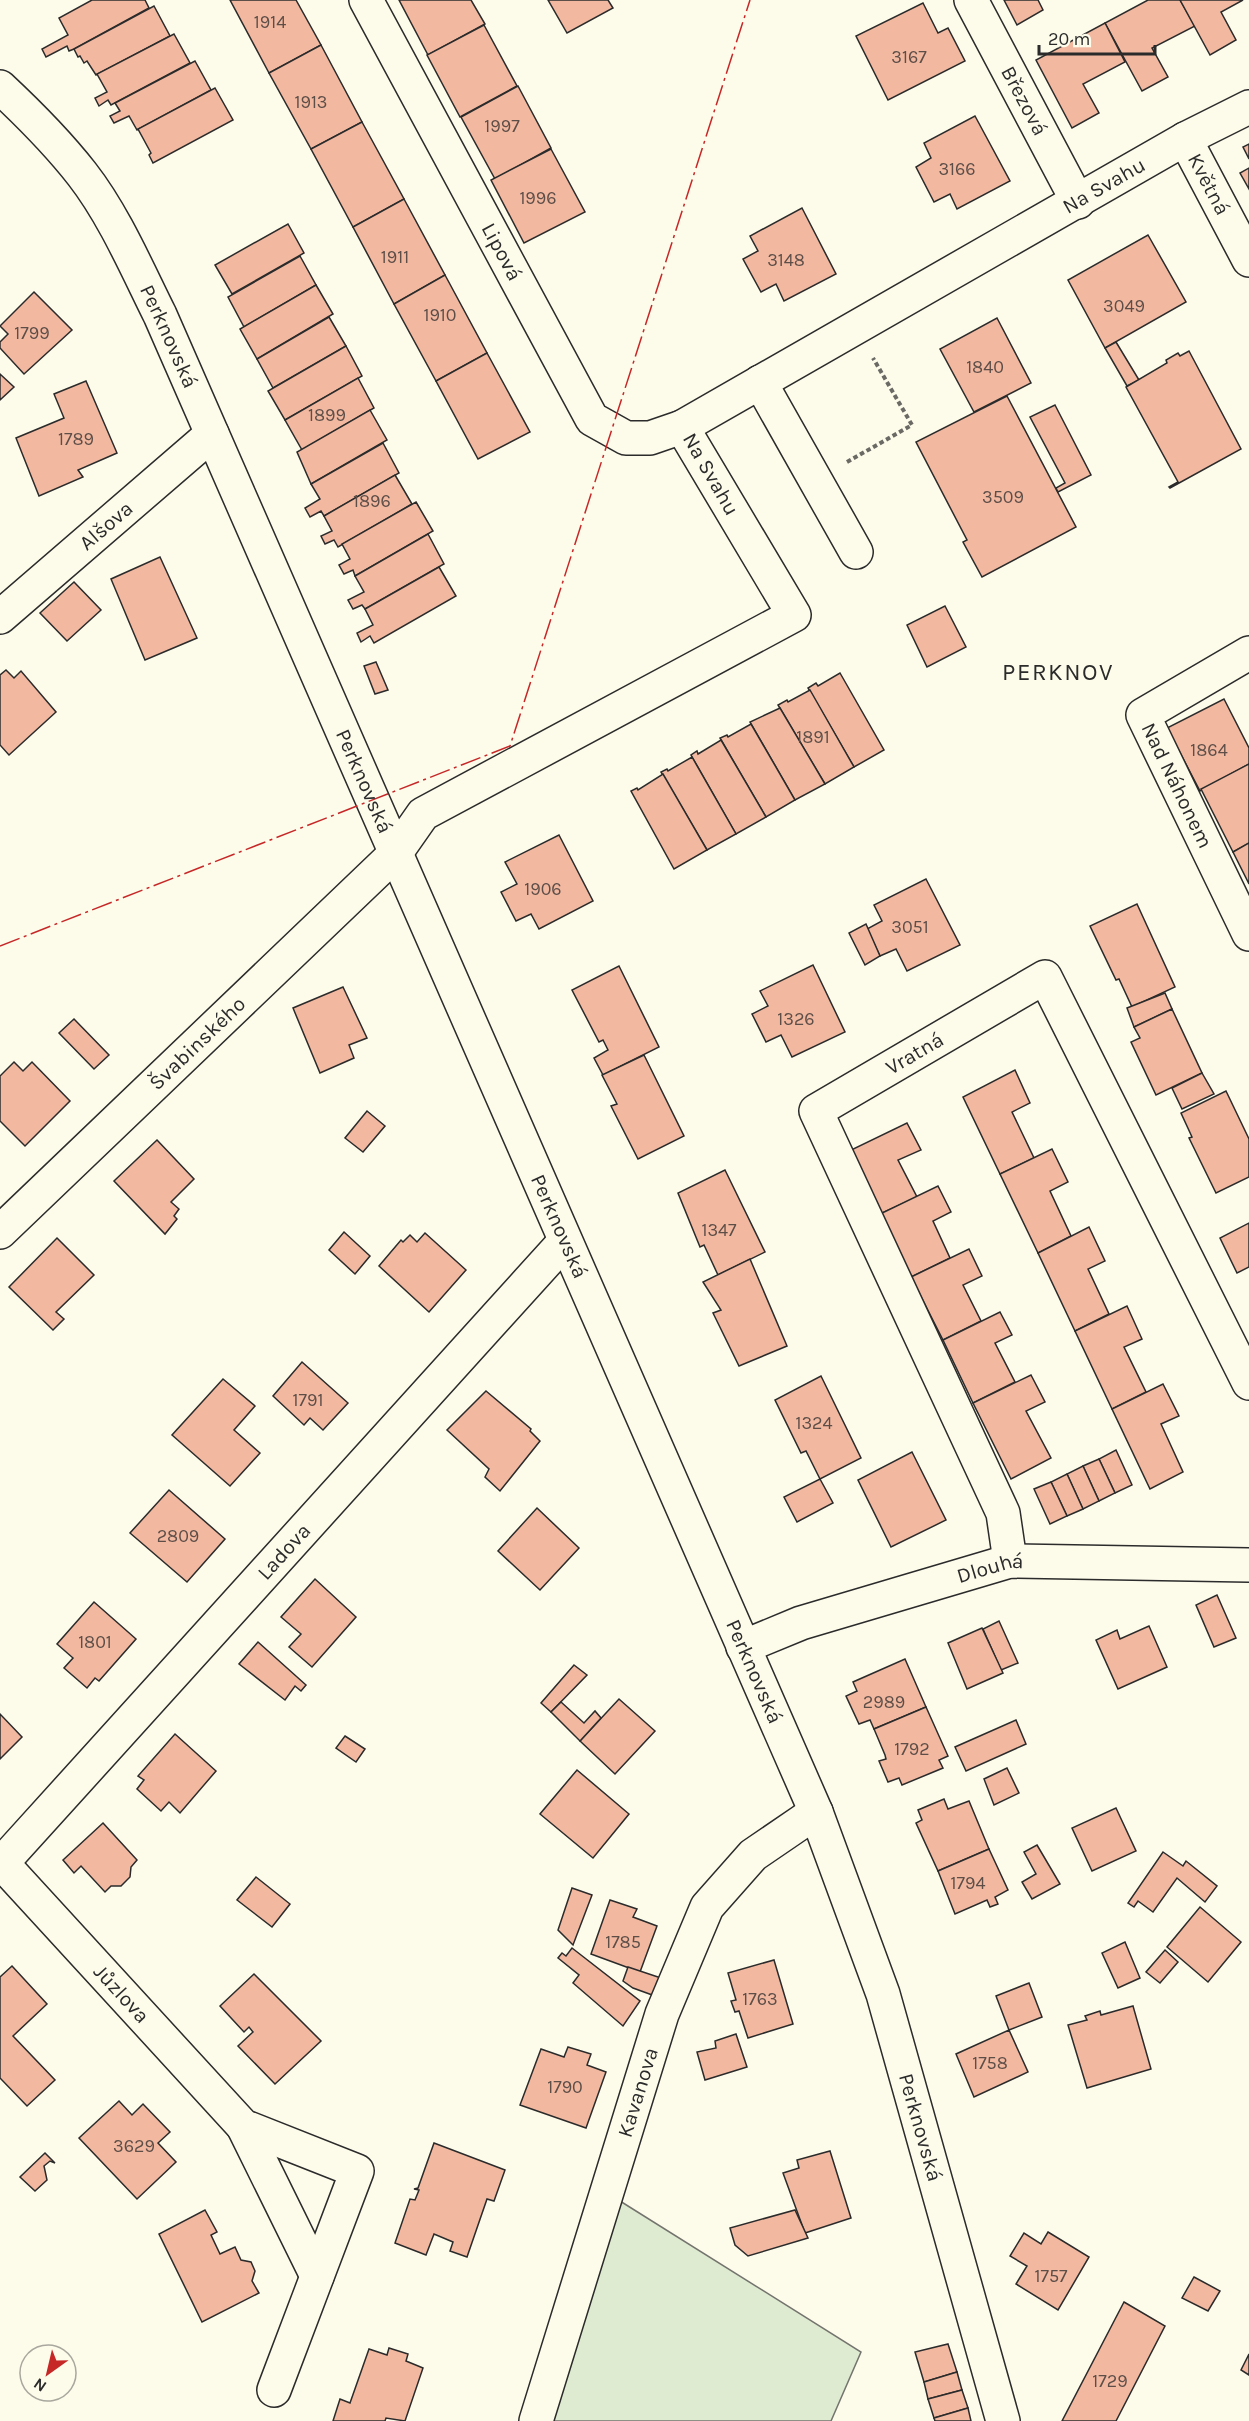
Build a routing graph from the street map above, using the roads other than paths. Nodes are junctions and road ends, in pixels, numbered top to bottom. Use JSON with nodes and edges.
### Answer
{"nodes":[{"id":1,"x":366,"y":0,"type":"edge"},
{"id":2,"x":971,"y":0,"type":"edge"},
{"id":3,"x":0,"y":87,"type":"edge"},
{"id":4,"x":1249,"y":107,"type":"edge"},
{"id":5,"x":1185,"y":139,"type":"junction"},
{"id":6,"x":1077,"y":202,"type":"junction"},
{"id":7,"x":1249,"y":260,"type":"edge"},
{"id":8,"x":760,"y":382,"type":"junction"},
{"id":9,"x":682,"y":427,"type":"junction"},
{"id":10,"x":212,"y":434,"type":"junction"},
{"id":11,"x":856,"y":552,"type":"dead end"},
{"id":12,"x":0,"y":617,"type":"edge"},
{"id":13,"x":1249,"y":652,"type":"edge"},
{"id":14,"x":395,"y":854,"type":"junction"},
{"id":15,"x":1249,"y":934,"type":"edge"},
{"id":16,"x":0,"y":1232,"type":"edge"},
{"id":17,"x":565,"y":1241,"type":"junction"},
{"id":18,"x":1249,"y":1383,"type":"edge"},
{"id":19,"x":1010,"y":1561,"type":"junction"},
{"id":20,"x":1249,"y":1565,"type":"edge"},
{"id":21,"x":743,"y":1647,"type":"junction"},
{"id":22,"x":816,"y":1812,"type":"junction"},
{"id":23,"x":1,"y":1862,"type":"edge"},
{"id":24,"x":243,"y":2126,"type":"junction"},
{"id":25,"x":317,"y":2276,"type":"junction"},
{"id":26,"x":273,"y":2390,"type":"dead end"},
{"id":27,"x":536,"y":2421,"type":"edge"},
{"id":28,"x":1003,"y":2421,"type":"edge"}],
"edges":[{"from":1,"to":9,"type":"street","name":"Lipová"},
{"from":2,"to":6,"type":"street","name":"Březová"},
{"from":3,"to":10,"type":"street","name":"Perknovská"},
{"from":4,"to":5,"type":"street","name":"Na Svahu"},
{"from":5,"to":6,"type":"street","name":"Na Svahu"},
{"from":5,"to":7,"type":"street","name":"Květná"},
{"from":6,"to":8,"type":"street","name":"Na Svahu"},
{"from":8,"to":9,"type":"street","name":"Na Svahu"},
{"from":8,"to":11,"type":"street"},
{"from":9,"to":14,"type":"street","name":"Na Svahu"},
{"from":10,"to":12,"type":"street","name":"Alšova"},
{"from":10,"to":14,"type":"street","name":"Perknovská"},
{"from":13,"to":15,"type":"street","name":"Nad Náhonem"},
{"from":14,"to":16,"type":"street","name":"Švabinského"},
{"from":14,"to":17,"type":"street","name":"Perknovská"},
{"from":17,"to":21,"type":"street","name":"Perknovská"},
{"from":17,"to":23,"type":"street","name":"Ladova"},
{"from":18,"to":19,"type":"street","name":"Vratná"},
{"from":19,"to":20,"type":"street","name":"Dlouhá"},
{"from":19,"to":21,"type":"street","name":"Dlouhá"},
{"from":21,"to":22,"type":"street","name":"Perknovská"},
{"from":22,"to":27,"type":"street","name":"Kavanova"},
{"from":22,"to":28,"type":"street","name":"Perknovská"},
{"from":23,"to":24,"type":"street","name":"Jůzlova"},
{"from":24,"to":25,"type":"street","name":"Jůzlova"},
{"from":24,"to":25,"type":"street","name":"Jůzlova"},
{"from":25,"to":26,"type":"street","name":"Jůzlova"}]}
